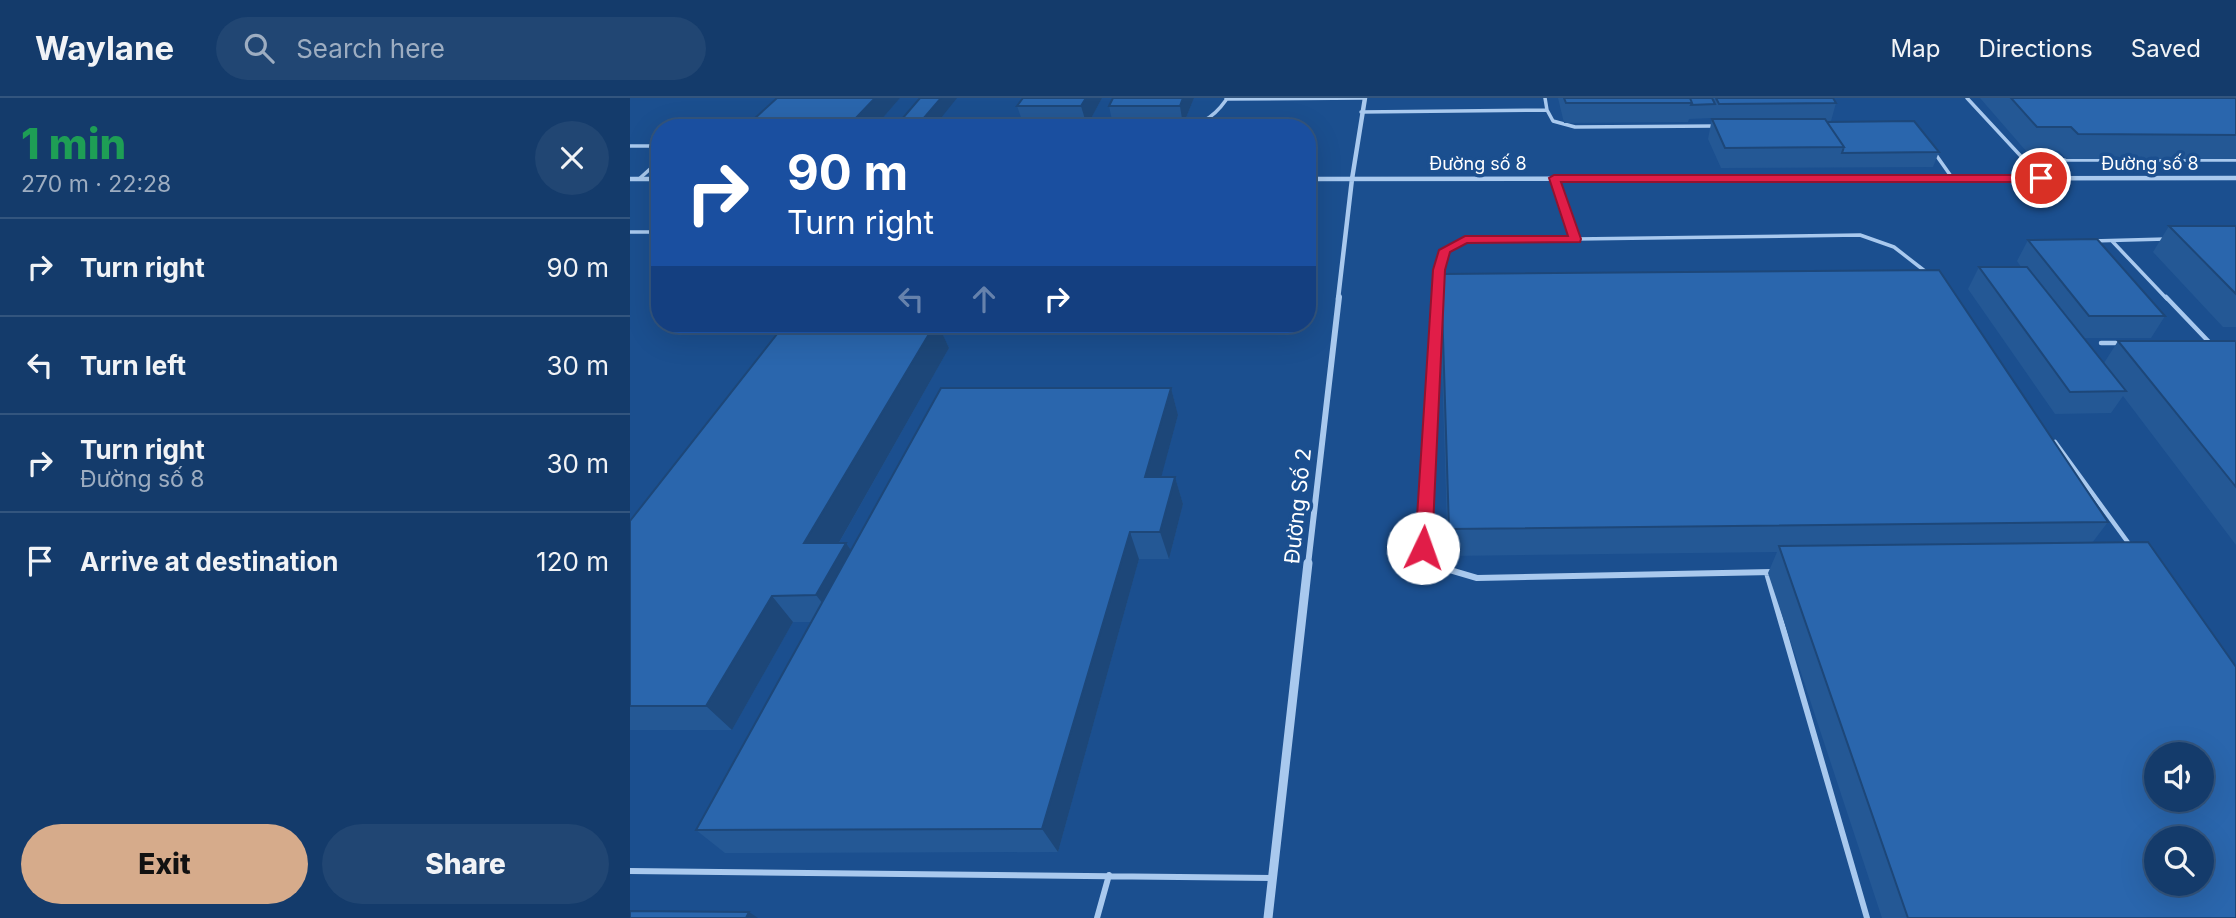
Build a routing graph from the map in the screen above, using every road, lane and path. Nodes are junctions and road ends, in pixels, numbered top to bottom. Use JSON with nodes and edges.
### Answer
{"nodes":[{"id":1,"x":1365,"y":98,"type":"edge"},
{"id":2,"x":1545,"y":98,"type":"edge"},
{"id":3,"x":1967,"y":98,"type":"edge"},
{"id":4,"x":1226,"y":99,"type":"edge"},
{"id":5,"x":1547,"y":110,"type":"junction"},
{"id":6,"x":1361,"y":112,"type":"junction"},
{"id":7,"x":1212,"y":119,"type":"edge"},
{"id":8,"x":1728,"y":126,"type":"edge"},
{"id":9,"x":630,"y":146,"type":"edge"},
{"id":10,"x":651,"y":146,"type":"edge"},
{"id":11,"x":1932,"y":149,"type":"edge"},
{"id":12,"x":2024,"y":160,"type":"junction"},
{"id":13,"x":2236,"y":160,"type":"edge"},
{"id":14,"x":651,"y":168,"type":"edge"},
{"id":15,"x":1316,"y":178,"type":"edge"},
{"id":16,"x":1352,"y":178,"type":"junction"},
{"id":17,"x":1554,"y":178,"type":"junction"},
{"id":18,"x":2041,"y":178,"type":"junction"},
{"id":19,"x":2236,"y":178,"type":"edge"},
{"id":20,"x":630,"y":179,"type":"edge"},
{"id":21,"x":639,"y":179,"type":"junction"},
{"id":22,"x":651,"y":179,"type":"edge"},
{"id":23,"x":1953,"y":179,"type":"junction"},
{"id":24,"x":651,"y":232,"type":"edge"},
{"id":25,"x":630,"y":233,"type":"edge"},
{"id":26,"x":1576,"y":239,"type":"junction"},
{"id":27,"x":2167,"y":239,"type":"edge"},
{"id":28,"x":2111,"y":240,"type":"junction"},
{"id":29,"x":2086,"y":241,"type":"edge"},
{"id":30,"x":1932,"y":278,"type":"edge"},
{"id":31,"x":2209,"y":341,"type":"junction"},
{"id":32,"x":2223,"y":341,"type":"edge"},
{"id":33,"x":2196,"y":342,"type":"edge"},
{"id":34,"x":2101,"y":343,"type":"edge"},
{"id":35,"x":2128,"y":343,"type":"edge"},
{"id":36,"x":2046,"y":431,"type":"edge"},
{"id":37,"x":2137,"y":554,"type":"edge"},
{"id":38,"x":1780,"y":572,"type":"edge"},
{"id":39,"x":1767,"y":573,"type":"junction"},
{"id":40,"x":630,"y":871,"type":"edge"},
{"id":41,"x":1109,"y":875,"type":"junction"},
{"id":42,"x":1273,"y":878,"type":"junction"},
{"id":43,"x":1097,"y":918,"type":"edge"},
{"id":44,"x":1268,"y":918,"type":"edge"},
{"id":45,"x":1867,"y":918,"type":"edge"}],
"edges":[{"from":1,"to":4,"type":"lane"},
{"from":1,"to":6,"type":"street","name":"Đường Số 2"},
{"from":2,"to":5,"type":"lane"},
{"from":3,"to":12,"type":"lane"},
{"from":4,"to":7,"type":"lane"},
{"from":5,"to":6,"type":"lane"},
{"from":5,"to":8,"type":"lane"},
{"from":6,"to":16,"type":"street","name":"Đường Số 2"},
{"from":9,"to":10,"type":"lane"},
{"from":11,"to":23,"type":"lane"},
{"from":12,"to":13,"type":"lane"},
{"from":12,"to":18,"type":"lane"},
{"from":14,"to":21,"type":"lane"},
{"from":15,"to":16,"type":"street","name":"Đường số 8"},
{"from":16,"to":17,"type":"street","name":"Đường số 8"},
{"from":16,"to":42,"type":"street","name":"Đường Số 2"},
{"from":17,"to":23,"type":"street","name":"Đường số 8"},
{"from":17,"to":26,"type":"lane"},
{"from":18,"to":19,"type":"street","name":"Đường số 8"},
{"from":18,"to":23,"type":"street","name":"Đường số 8"},
{"from":20,"to":21,"type":"street"},
{"from":21,"to":22,"type":"street"},
{"from":24,"to":25,"type":"lane"},
{"from":26,"to":30,"type":"lane"},
{"from":26,"to":39,"type":"lane"},
{"from":27,"to":28,"type":"lane"},
{"from":28,"to":29,"type":"lane"},
{"from":28,"to":31,"type":"lane"},
{"from":31,"to":32,"type":"lane"},
{"from":31,"to":33,"type":"lane"},
{"from":34,"to":35,"type":"lane"},
{"from":36,"to":37,"type":"lane"},
{"from":38,"to":39,"type":"lane"},
{"from":39,"to":45,"type":"lane"},
{"from":40,"to":41,"type":"lane"},
{"from":41,"to":42,"type":"lane"},
{"from":41,"to":43,"type":"lane"},
{"from":42,"to":44,"type":"street","name":"Đường Số 2"}]}
